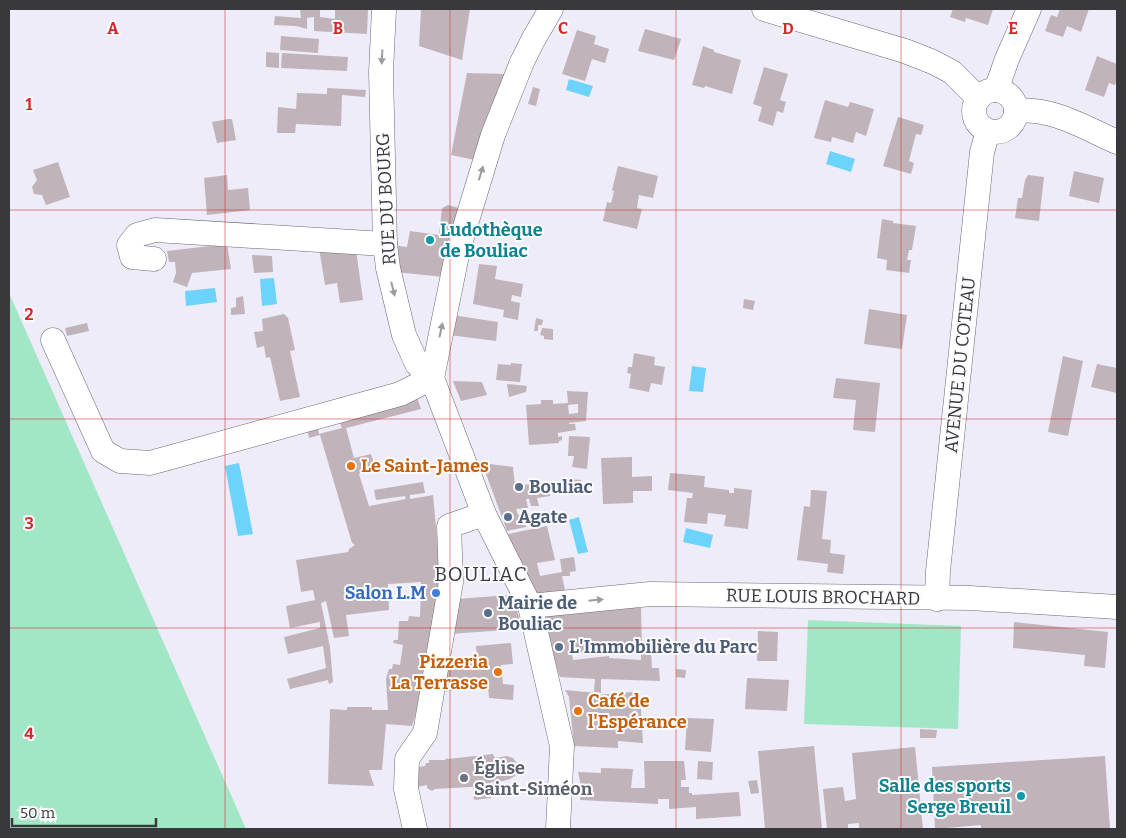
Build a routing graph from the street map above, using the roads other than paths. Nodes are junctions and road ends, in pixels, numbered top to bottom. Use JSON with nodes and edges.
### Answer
{"nodes":[{"id":1,"x":384,"y":9,"type":"edge"},
{"id":2,"x":551,"y":9,"type":"edge"},
{"id":3,"x":764,"y":9,"type":"edge"},
{"id":4,"x":1029,"y":9,"type":"edge"},
{"id":5,"x":987,"y":94,"type":"junction"},
{"id":6,"x":1016,"y":111,"type":"junction"},
{"id":7,"x":988,"y":131,"type":"junction"},
{"id":8,"x":1117,"y":142,"type":"edge"},
{"id":9,"x":385,"y":244,"type":"junction"},
{"id":10,"x":154,"y":259,"type":"dead end"},
{"id":11,"x":53,"y":340,"type":"dead end"},
{"id":12,"x":432,"y":378,"type":"junction"},
{"id":13,"x":484,"y":514,"type":"junction"},
{"id":14,"x":937,"y":599,"type":"junction"},
{"id":15,"x":530,"y":606,"type":"junction"},
{"id":16,"x":1117,"y":607,"type":"edge"},
{"id":17,"x":415,"y":829,"type":"edge"},
{"id":18,"x":558,"y":829,"type":"edge"}],
"edges":[{"from":1,"to":9,"type":"street","name":"RUE DU BOURG","one_way":true},
{"from":12,"to":2,"type":"street","one_way":true},
{"from":3,"to":5,"type":"street"},
{"from":4,"to":5,"type":"street"},
{"from":5,"to":6,"type":"street"},
{"from":5,"to":7,"type":"street"},
{"from":6,"to":7,"type":"street"},
{"from":6,"to":8,"type":"street"},
{"from":7,"to":14,"type":"street","name":"AVENUE DU COTEAU"},
{"from":9,"to":10,"type":"street"},
{"from":9,"to":12,"type":"street","name":"RUE DU BOURG","one_way":true},
{"from":11,"to":12,"type":"street"},
{"from":12,"to":13,"type":"street"},
{"from":13,"to":15,"type":"street"},
{"from":13,"to":17,"type":"street"},
{"from":15,"to":14,"type":"street","name":"RUE LOUIS BROCHARD","one_way":true},
{"from":14,"to":16,"type":"street","name":"RUE LOUIS BROCHARD"},
{"from":15,"to":18,"type":"street"}]}
